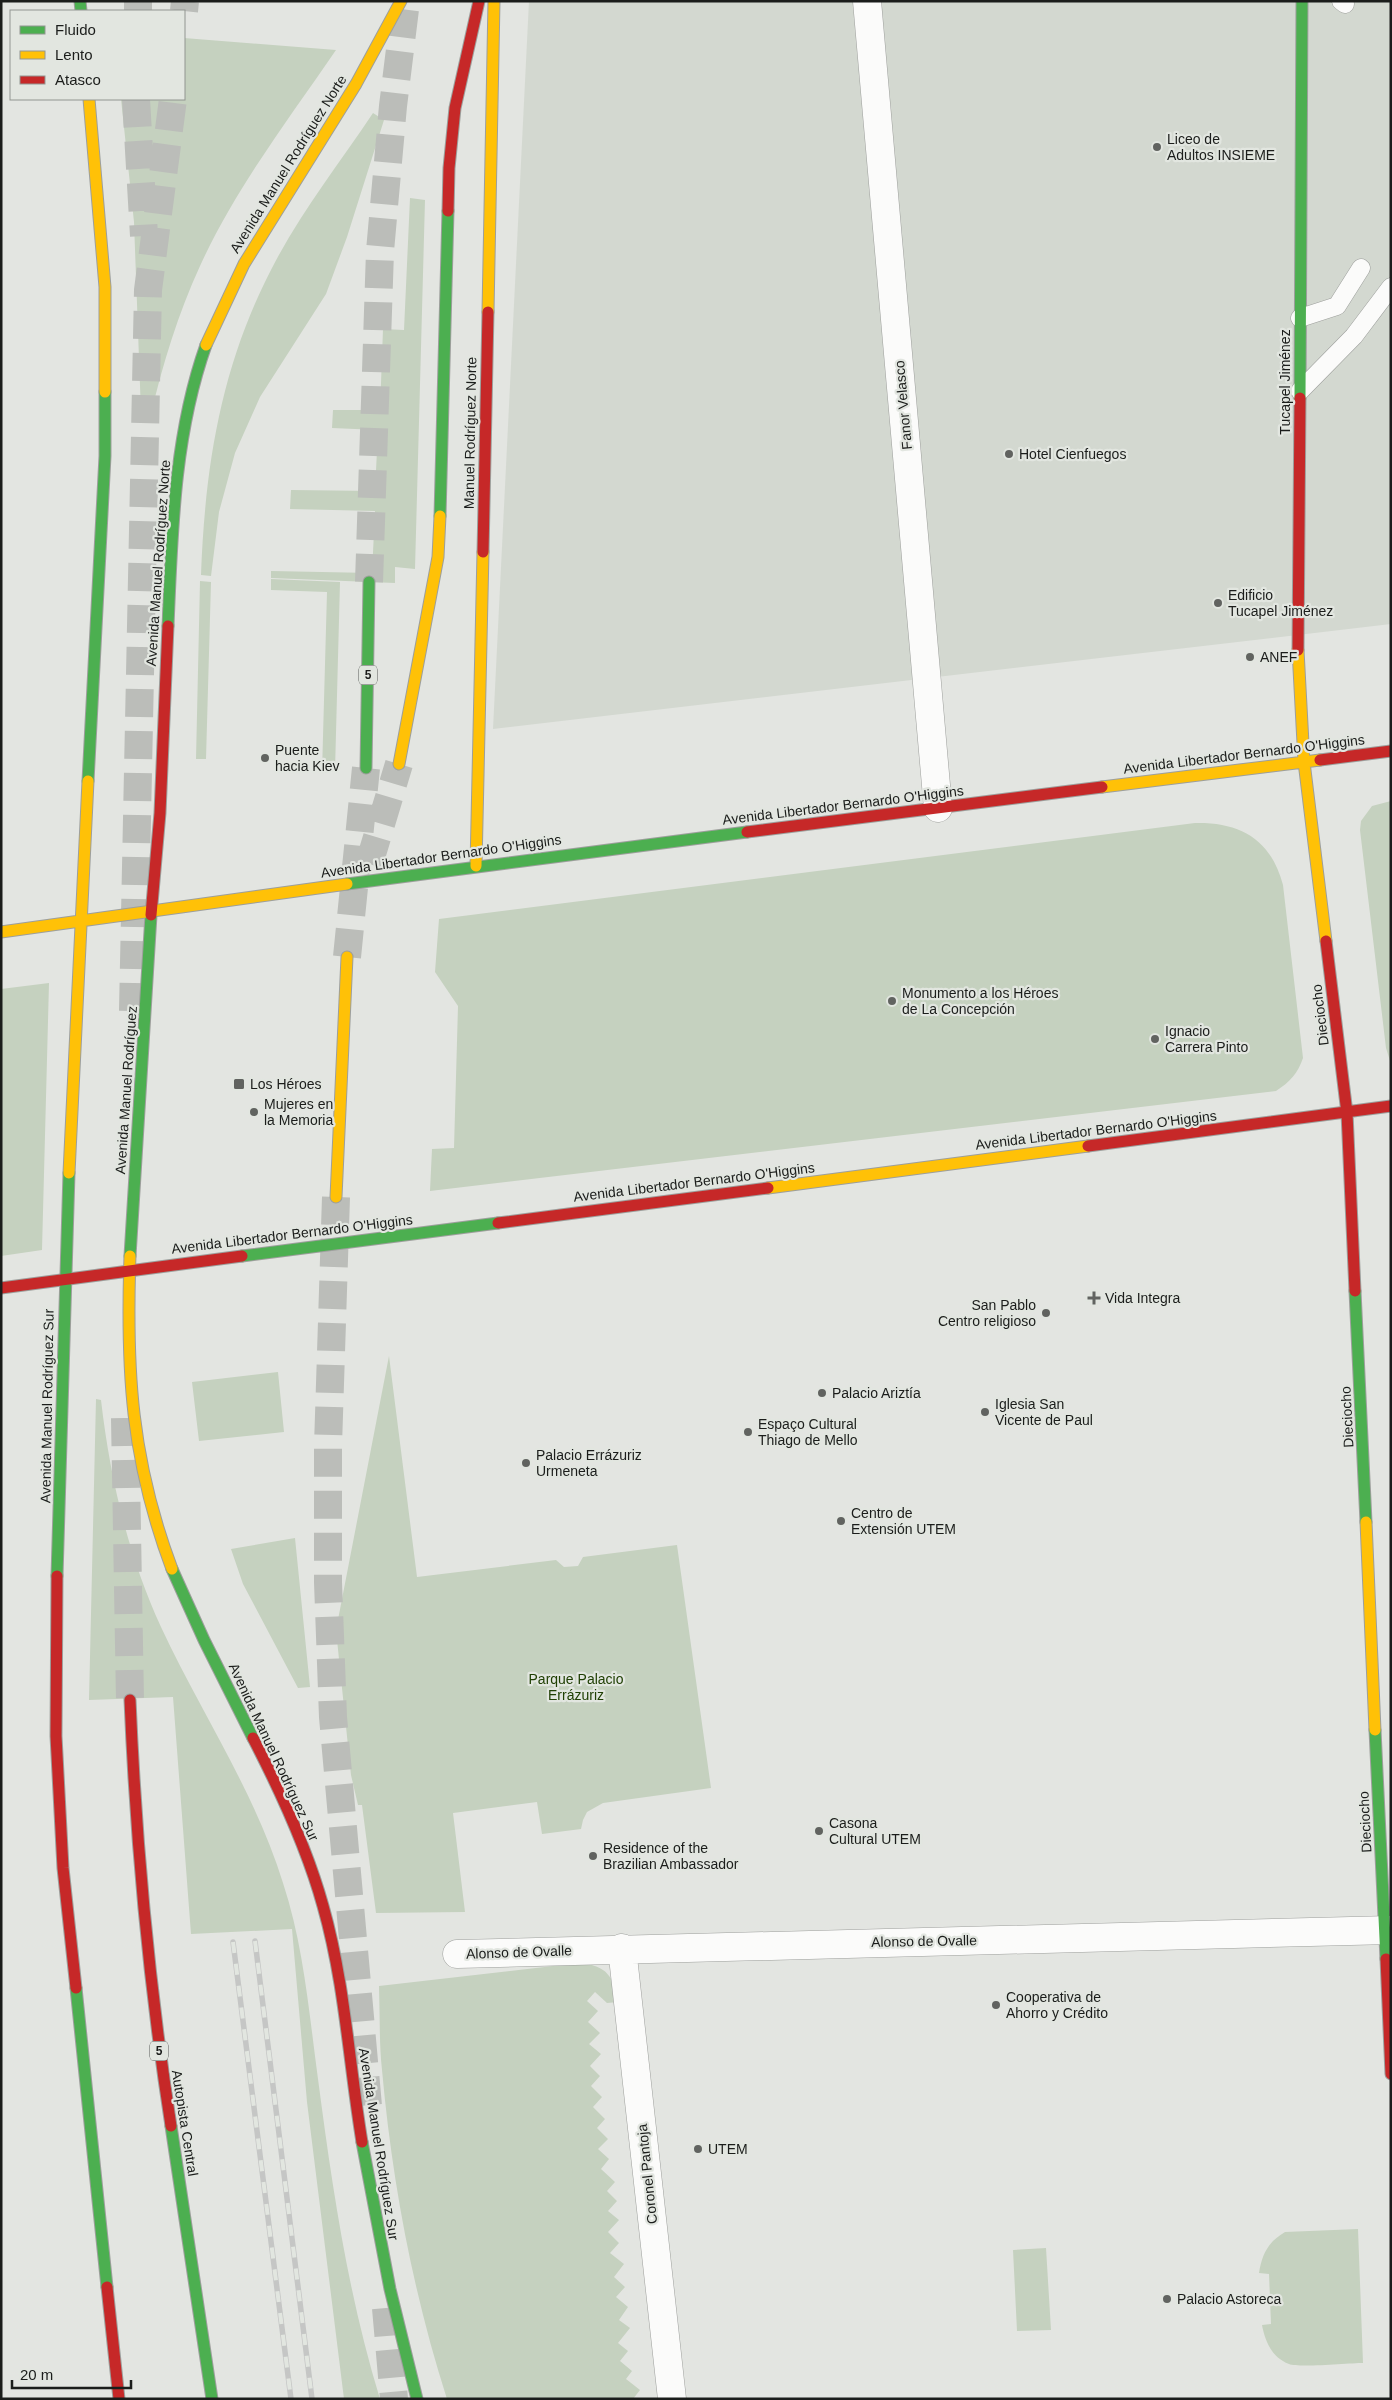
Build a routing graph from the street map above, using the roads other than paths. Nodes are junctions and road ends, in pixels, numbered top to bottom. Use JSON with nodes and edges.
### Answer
{"nodes":[{"id":1,"x":401,"y":1,"type":"edge"},
{"id":2,"x":479,"y":1,"type":"edge"},
{"id":3,"x":494,"y":1,"type":"edge"},
{"id":4,"x":867,"y":1,"type":"edge"},
{"id":5,"x":1302,"y":1,"type":"edge"},
{"id":6,"x":89,"y":100,"type":"edge"},
{"id":7,"x":1361,"y":268,"type":"dead end"},
{"id":8,"x":1391,"y":287,"type":"edge"},
{"id":9,"x":1300,"y":318,"type":"junction"},
{"id":10,"x":1300,"y":391,"type":"junction"},
{"id":11,"x":369,"y":582,"type":"tunnel mouth"},
{"id":12,"x":1391,"y":751,"type":"edge"},
{"id":13,"x":1304,"y":762,"type":"junction"},
{"id":14,"x":399,"y":764,"type":"tunnel mouth"},
{"id":15,"x":366,"y":768,"type":"tunnel mouth"},
{"id":16,"x":938,"y":808,"type":"junction"},
{"id":17,"x":476,"y":866,"type":"junction"},
{"id":18,"x":151,"y":912,"type":"junction"},
{"id":19,"x":80,"y":921,"type":"junction"},
{"id":20,"x":1,"y":932,"type":"edge"},
{"id":21,"x":347,"y":957,"type":"tunnel mouth"},
{"id":22,"x":1391,"y":1106,"type":"edge"},
{"id":23,"x":1347,"y":1113,"type":"junction"},
{"id":24,"x":336,"y":1197,"type":"tunnel mouth"},
{"id":25,"x":130,"y":1271,"type":"junction"},
{"id":26,"x":65,"y":1280,"type":"junction"},
{"id":27,"x":1,"y":1288,"type":"edge"},
{"id":28,"x":130,"y":1700,"type":"tunnel mouth"},
{"id":29,"x":1388,"y":1930,"type":"edge"},
{"id":30,"x":622,"y":1948,"type":"junction"},
{"id":31,"x":457,"y":1954,"type":"dead end"},
{"id":32,"x":1391,"y":2074,"type":"edge"},
{"id":33,"x":119,"y":2399,"type":"edge"},
{"id":34,"x":212,"y":2399,"type":"edge"},
{"id":35,"x":417,"y":2399,"type":"edge"},
{"id":36,"x":672,"y":2399,"type":"edge"}],
"edges":[{"from":1,"to":18,"type":"main road","name":"Avenida Manuel Rodríguez Norte"},
{"from":2,"to":14,"type":"main road"},
{"from":3,"to":17,"type":"main road","name":"Manuel Rodríguez Norte"},
{"from":4,"to":16,"type":"street","name":"Fanor Velasco"},
{"from":5,"to":9,"type":"main road","name":"Tucapel Jiménez"},
{"from":6,"to":19,"type":"main road"},
{"from":7,"to":9,"type":"lane"},
{"from":8,"to":10,"type":"lane"},
{"from":9,"to":10,"type":"main road","name":"Tucapel Jiménez"},
{"from":10,"to":13,"type":"main road","name":"Tucapel Jiménez"},
{"from":11,"to":15,"type":"main road","number":"5"},
{"from":12,"to":13,"type":"main road","name":"Avenida Libertador Bernardo O'Higgins"},
{"from":13,"to":16,"type":"main road","name":"Avenida Libertador Bernardo O'Higgins"},
{"from":13,"to":23,"type":"main road","name":"Dieciocho"},
{"from":16,"to":17,"type":"main road","name":"Avenida Libertador Bernardo O'Higgins"},
{"from":17,"to":18,"type":"main road","name":"Avenida Libertador Bernardo O'Higgins"},
{"from":18,"to":19,"type":"main road","name":"Avenida Libertador Bernardo O'Higgins"},
{"from":18,"to":25,"type":"main road","name":"Avenida Manuel Rodríguez"},
{"from":19,"to":20,"type":"main road","name":"Avenida Libertador Bernardo O'Higgins"},
{"from":19,"to":26,"type":"main road"},
{"from":21,"to":24,"type":"main road"},
{"from":22,"to":23,"type":"main road","name":"Avenida Libertador Bernardo O'Higgins"},
{"from":23,"to":25,"type":"main road","name":"Avenida Libertador Bernardo O'Higgins"},
{"from":23,"to":29,"type":"main road","name":"Dieciocho"},
{"from":25,"to":26,"type":"main road","name":"Avenida Libertador Bernardo O'Higgins"},
{"from":25,"to":35,"type":"main road","name":"Avenida Manuel Rodríguez Sur"},
{"from":26,"to":27,"type":"main road","name":"Avenida Libertador Bernardo O'Higgins"},
{"from":26,"to":33,"type":"main road","name":"Avenida Manuel Rodríguez Sur"},
{"from":28,"to":34,"type":"main road","name":"Autopista Central","number":"5"},
{"from":29,"to":30,"type":"street","name":"Alonso de Ovalle"},
{"from":29,"to":32,"type":"main road","name":"Dieciocho"},
{"from":30,"to":31,"type":"street","name":"Alonso de Ovalle"},
{"from":30,"to":36,"type":"street","name":"Coronel Pantoja"}]}
